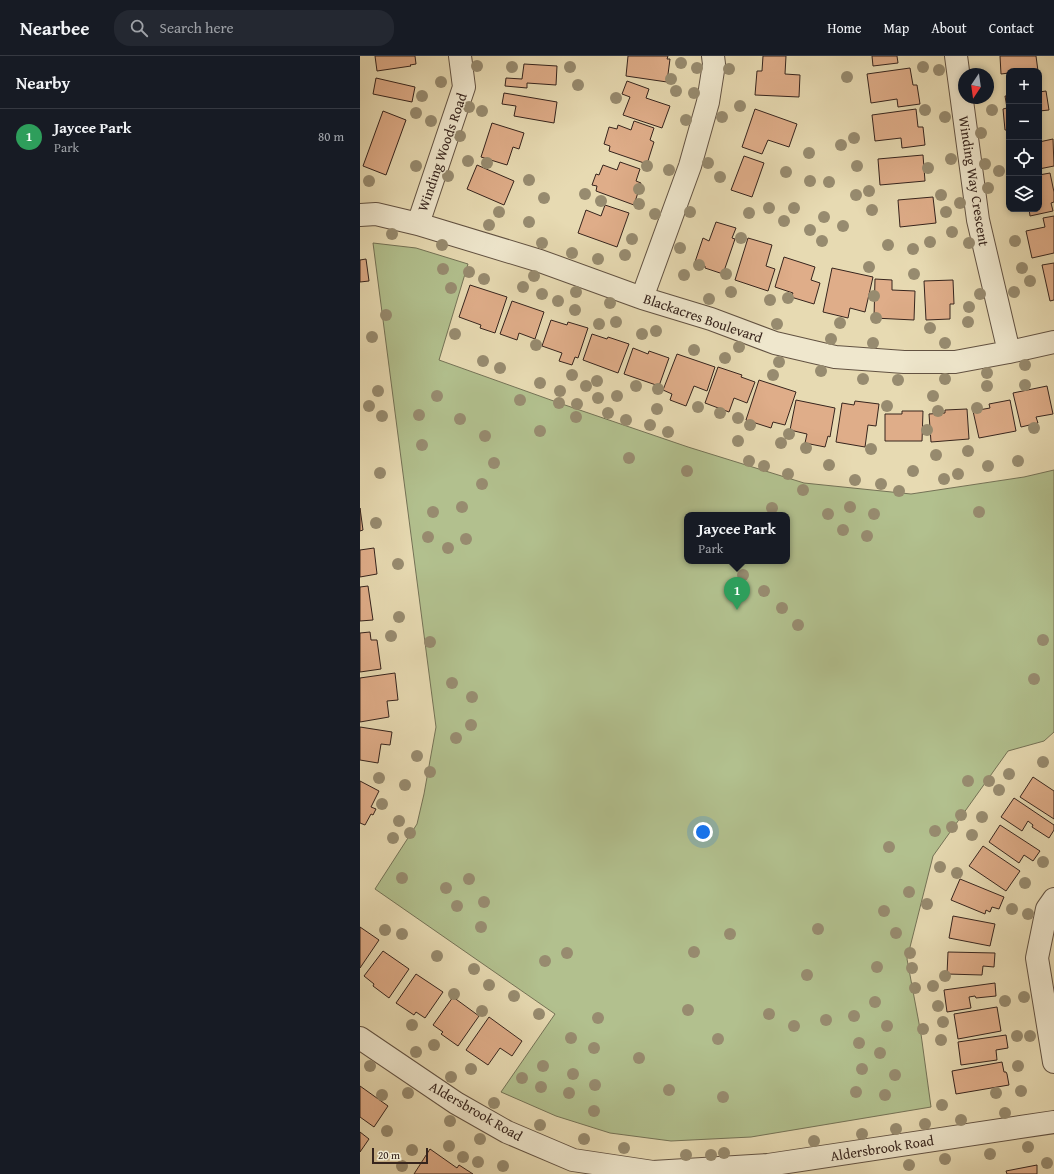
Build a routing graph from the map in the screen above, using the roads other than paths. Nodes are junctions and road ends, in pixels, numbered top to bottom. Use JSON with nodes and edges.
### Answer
{"nodes":[{"id":1,"x":460,"y":56,"type":"edge"},
{"id":2,"x":713,"y":56,"type":"edge"},
{"id":3,"x":956,"y":56,"type":"edge"},
{"id":4,"x":360,"y":215,"type":"edge"},
{"id":5,"x":418,"y":224,"type":"junction"},
{"id":6,"x":642,"y":298,"type":"junction"},
{"id":7,"x":1054,"y":342,"type":"edge"},
{"id":8,"x":1009,"y":352,"type":"junction"},
{"id":9,"x":1054,"y":899,"type":"edge"},
{"id":10,"x":360,"y":1038,"type":"edge"},
{"id":11,"x":1054,"y":1062,"type":"edge"},
{"id":12,"x":1054,"y":1122,"type":"edge"}],
"edges":[{"from":1,"to":5,"type":"street","name":"Winding Woods Road"},
{"from":2,"to":6,"type":"street"},
{"from":3,"to":8,"type":"street","name":"Winding Way Crescent"},
{"from":4,"to":5,"type":"street","name":"Blackacres Boulevard"},
{"from":5,"to":6,"type":"street","name":"Blackacres Boulevard"},
{"from":6,"to":8,"type":"street","name":"Blackacres Boulevard"},
{"from":7,"to":8,"type":"street","name":"Blackacres Boulevard"},
{"from":9,"to":11,"type":"street"},
{"from":10,"to":12,"type":"street","name":"Aldersbrook Road"}]}
